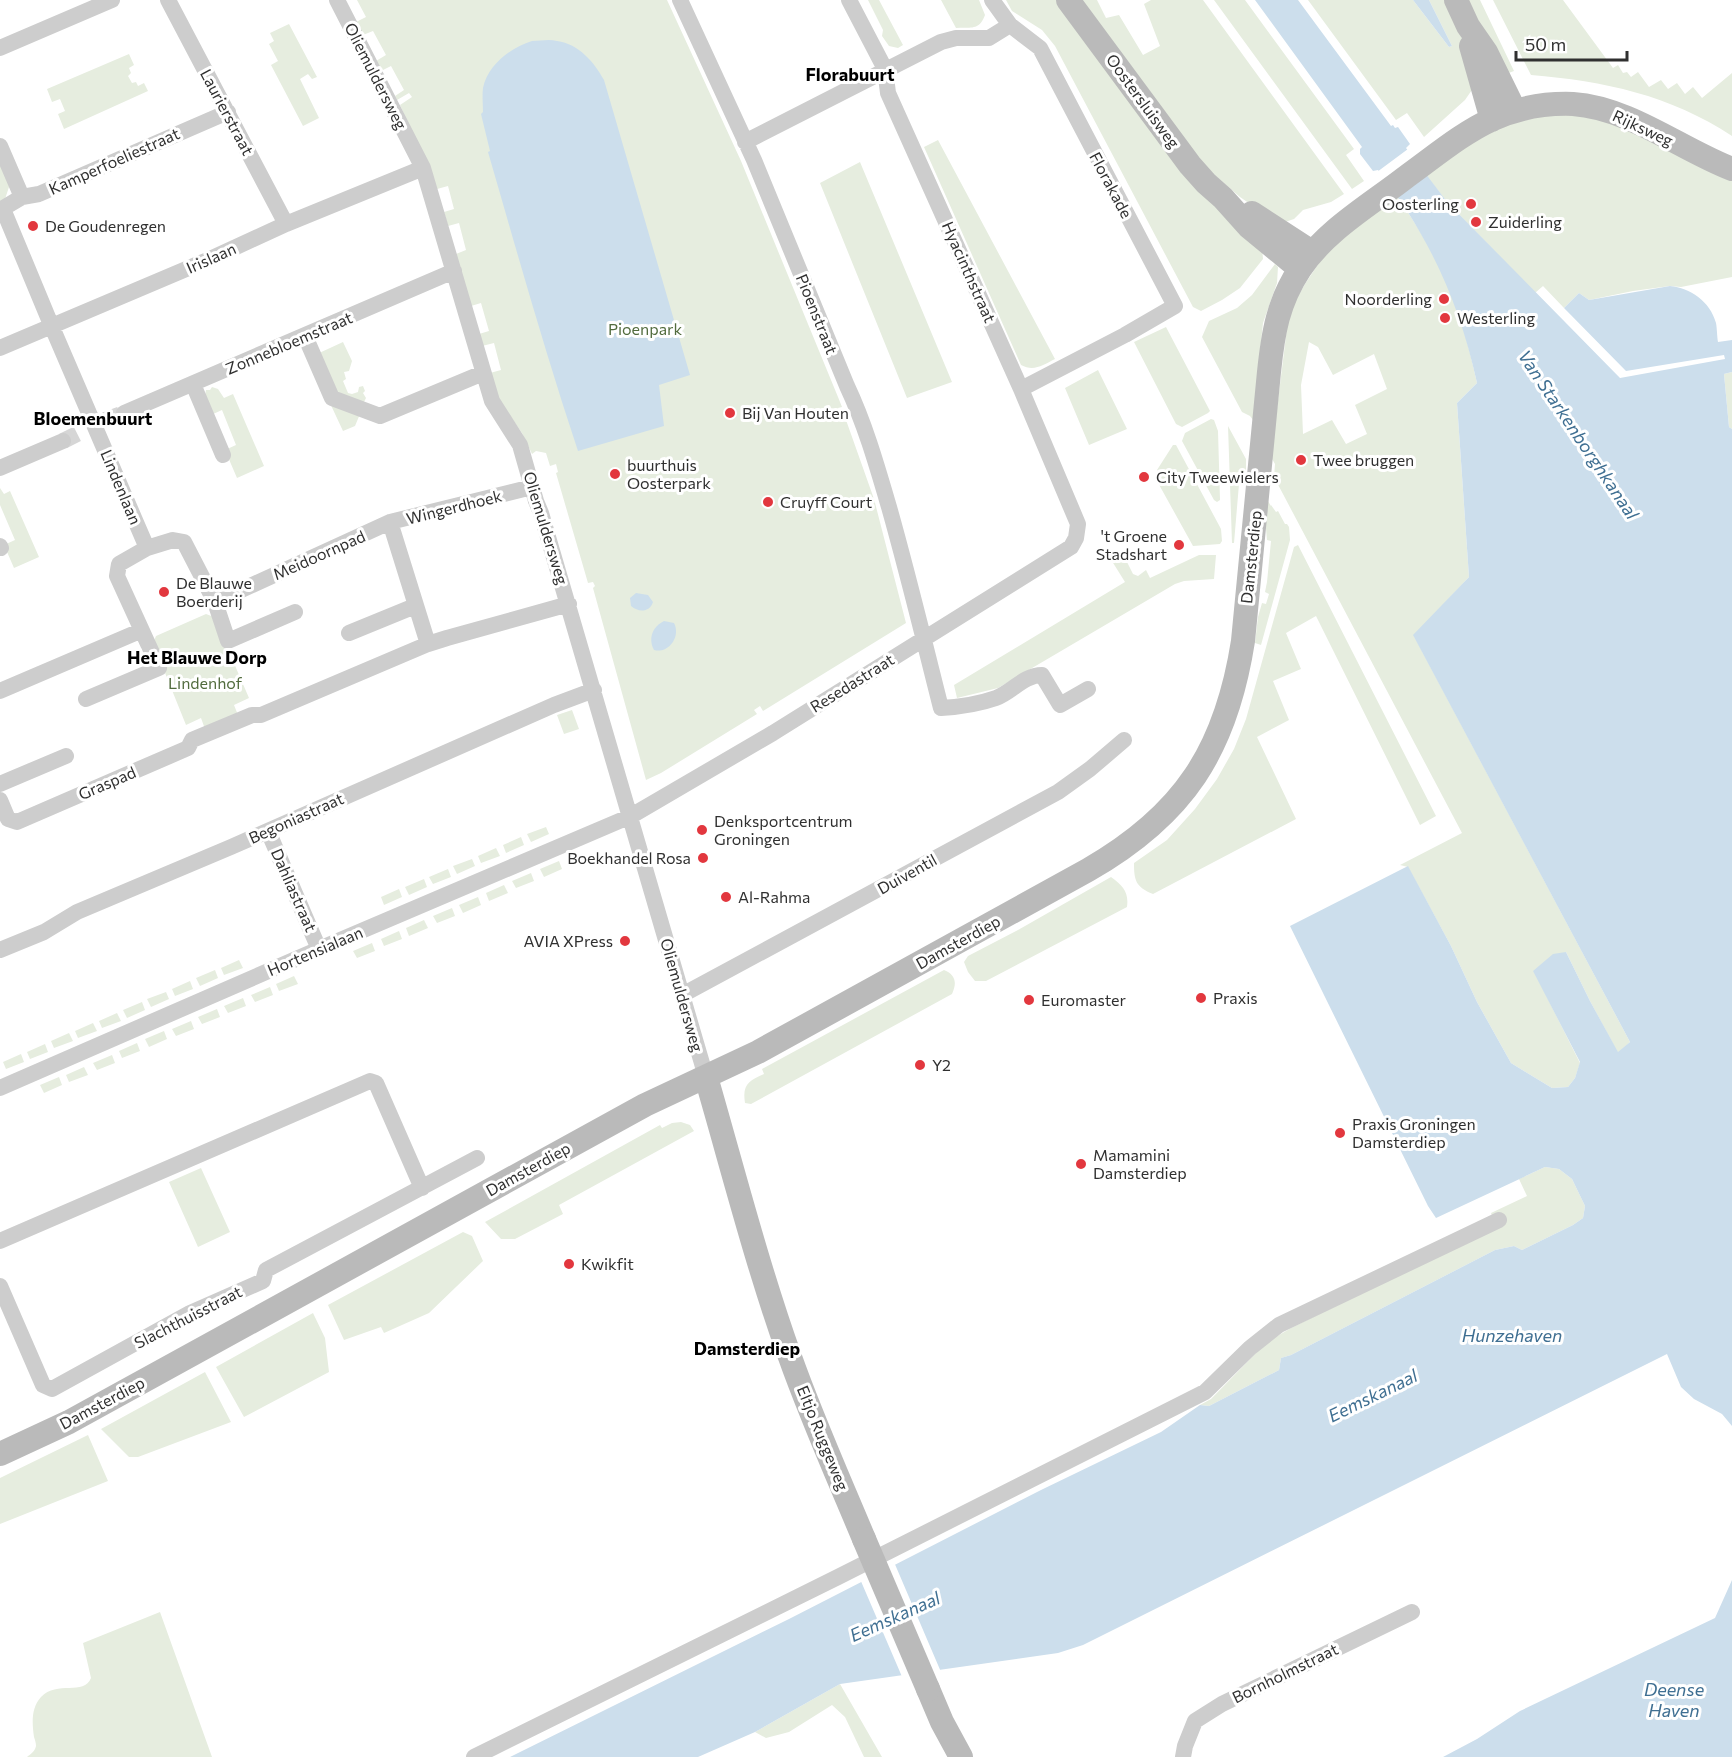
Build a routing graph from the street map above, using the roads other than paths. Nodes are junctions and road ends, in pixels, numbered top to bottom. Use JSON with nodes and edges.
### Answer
{"nodes":[{"id":1,"x":112,"y":0,"type":"edge"},
{"id":2,"x":168,"y":0,"type":"edge"},
{"id":3,"x":337,"y":0,"type":"edge"},
{"id":4,"x":680,"y":0,"type":"edge"},
{"id":5,"x":849,"y":0,"type":"edge"},
{"id":6,"x":992,"y":0,"type":"edge"},
{"id":7,"x":1068,"y":0,"type":"edge"},
{"id":8,"x":1456,"y":0,"type":"edge"},
{"id":9,"x":1010,"y":25,"type":"junction"},
{"id":10,"x":1468,"y":26,"type":"junction"},
{"id":11,"x":0,"y":48,"type":"edge"},
{"id":12,"x":885,"y":69,"type":"junction"},
{"id":13,"x":1515,"y":111,"type":"junction"},
{"id":14,"x":228,"y":112,"type":"junction"},
{"id":15,"x":1492,"y":120,"type":"junction"},
{"id":16,"x":745,"y":142,"type":"junction"},
{"id":17,"x":0,"y":146,"type":"edge"},
{"id":18,"x":423,"y":168,"type":"junction"},
{"id":19,"x":1732,"y":169,"type":"edge"},
{"id":20,"x":22,"y":197,"type":"junction"},
{"id":21,"x":2,"y":210,"type":"edge"},
{"id":22,"x":286,"y":224,"type":"junction"},
{"id":23,"x":1306,"y":261,"type":"junction"},
{"id":24,"x":454,"y":271,"type":"junction"},
{"id":25,"x":52,"y":327,"type":"junction"},
{"id":26,"x":305,"y":336,"type":"junction"},
{"id":27,"x":0,"y":348,"type":"edge"},
{"id":28,"x":483,"y":373,"type":"junction"},
{"id":29,"x":193,"y":384,"type":"junction"},
{"id":30,"x":1021,"y":389,"type":"junction"},
{"id":31,"x":124,"y":413,"type":"tunnel mouth"},
{"id":32,"x":63,"y":441,"type":"tunnel mouth"},
{"id":33,"x":223,"y":455,"type":"dead end"},
{"id":34,"x":0,"y":468,"type":"edge"},
{"id":35,"x":532,"y":487,"type":"junction"},
{"id":36,"x":390,"y":522,"type":"junction"},
{"id":37,"x":1071,"y":547,"type":"joint"},
{"id":38,"x":147,"y":548,"type":"junction"},
{"id":39,"x":215,"y":602,"type":"junction"},
{"id":40,"x":569,"y":604,"type":"junction"},
{"id":41,"x":415,"y":606,"type":"junction"},
{"id":42,"x":295,"y":612,"type":"dead end"},
{"id":43,"x":140,"y":631,"type":"junction"},
{"id":44,"x":349,"y":633,"type":"dead end"},
{"id":45,"x":924,"y":639,"type":"junction"},
{"id":46,"x":428,"y":645,"type":"junction"},
{"id":47,"x":1088,"y":689,"type":"dead end"},
{"id":48,"x":594,"y":690,"type":"junction"},
{"id":49,"x":0,"y":691,"type":"edge"},
{"id":50,"x":86,"y":699,"type":"dead end"},
{"id":51,"x":1124,"y":740,"type":"dead end"},
{"id":52,"x":66,"y":756,"type":"dead end"},
{"id":53,"x":0,"y":784,"type":"edge"},
{"id":54,"x":0,"y":800,"type":"edge"},
{"id":55,"x":631,"y":816,"type":"junction"},
{"id":56,"x":268,"y":831,"type":"junction"},
{"id":57,"x":319,"y":949,"type":"junction"},
{"id":58,"x":0,"y":950,"type":"edge"},
{"id":59,"x":682,"y":995,"type":"junction"},
{"id":60,"x":706,"y":1077,"type":"junction"},
{"id":61,"x":0,"y":1088,"type":"edge"},
{"id":62,"x":477,"y":1158,"type":"dead end"},
{"id":63,"x":422,"y":1188,"type":"junction"},
{"id":64,"x":1499,"y":1220,"type":"dead end"},
{"id":65,"x":0,"y":1241,"type":"edge"},
{"id":66,"x":0,"y":1286,"type":"edge"},
{"id":67,"x":0,"y":1454,"type":"edge"},
{"id":68,"x":1412,"y":1612,"type":"dead end"},
{"id":69,"x":942,"y":1722,"type":"junction"},
{"id":70,"x":474,"y":1757,"type":"edge"},
{"id":71,"x":951,"y":1757,"type":"edge"},
{"id":72,"x":961,"y":1757,"type":"edge"},
{"id":73,"x":1184,"y":1757,"type":"edge"}],
"edges":[{"from":1,"to":11,"type":"street"},
{"from":2,"to":14,"type":"street","name":"Laurierstraat"},
{"from":3,"to":18,"type":"street","name":"Oliemuldersweg"},
{"from":4,"to":16,"type":"street","name":"Pioenstraat"},
{"from":5,"to":12,"type":"street","name":"Hyacinthstraat"},
{"from":6,"to":9,"type":"street","name":"Florakade"},
{"from":7,"to":23,"type":"main road","name":"Oostersluisweg"},
{"from":8,"to":10,"type":"main road"},
{"from":9,"to":12,"type":"street"},
{"from":9,"to":30,"type":"street","name":"Florakade"},
{"from":10,"to":13,"type":"main road"},
{"from":10,"to":15,"type":"main road"},
{"from":12,"to":16,"type":"street"},
{"from":12,"to":30,"type":"street","name":"Hyacinthstraat"},
{"from":13,"to":15,"type":"main road","name":"Damsterdiep"},
{"from":13,"to":19,"type":"main road","name":"Rijksweg"},
{"from":14,"to":20,"type":"street","name":"Kamperfoeliestraat"},
{"from":14,"to":22,"type":"street","name":"Laurierstraat"},
{"from":15,"to":23,"type":"main road","name":"Damsterdiep"},
{"from":16,"to":45,"type":"street","name":"Pioenstraat"},
{"from":17,"to":20,"type":"street"},
{"from":18,"to":22,"type":"street","name":"Irislaan"},
{"from":18,"to":24,"type":"street","name":"Oliemuldersweg"},
{"from":20,"to":21,"type":"street","name":"Kamperfoeliestraat"},
{"from":21,"to":25,"type":"street","name":"Lindenlaan"},
{"from":22,"to":25,"type":"street","name":"Irislaan"},
{"from":23,"to":60,"type":"main road","name":"Damsterdiep"},
{"from":24,"to":26,"type":"street","name":"Zonnebloemstraat"},
{"from":24,"to":28,"type":"street","name":"Oliemuldersweg"},
{"from":25,"to":27,"type":"street","name":"Irislaan"},
{"from":25,"to":38,"type":"street","name":"Lindenlaan"},
{"from":26,"to":28,"type":"street"},
{"from":26,"to":29,"type":"street","name":"Zonnebloemstraat"},
{"from":28,"to":35,"type":"street","name":"Oliemuldersweg"},
{"from":29,"to":31,"type":"street","name":"Zonnebloemstraat"},
{"from":29,"to":33,"type":"street"},
{"from":30,"to":37,"type":"street","name":"Hyacinthstraat"},
{"from":32,"to":34,"type":"street"},
{"from":35,"to":36,"type":"street","name":"Wingerdhoek"},
{"from":35,"to":40,"type":"street","name":"Oliemuldersweg"},
{"from":36,"to":39,"type":"street","name":"Meidoornpad"},
{"from":36,"to":41,"type":"street","name":"Wingerdhoek"},
{"from":37,"to":45,"type":"street","name":"Resedastraat"},
{"from":38,"to":39,"type":"street"},
{"from":38,"to":43,"type":"street"},
{"from":39,"to":42,"type":"street"},
{"from":40,"to":46,"type":"street"},
{"from":40,"to":48,"type":"street","name":"Oliemuldersweg"},
{"from":41,"to":44,"type":"street"},
{"from":41,"to":46,"type":"street","name":"Wingerdhoek"},
{"from":43,"to":49,"type":"street"},
{"from":43,"to":50,"type":"street"},
{"from":45,"to":47,"type":"street","name":"Pioenstraat"},
{"from":45,"to":55,"type":"street","name":"Resedastraat"},
{"from":46,"to":54,"type":"street","name":"Graspad"},
{"from":48,"to":55,"type":"street","name":"Oliemuldersweg"},
{"from":48,"to":56,"type":"street","name":"Begoniastraat"},
{"from":51,"to":59,"type":"street","name":"Duiventil"},
{"from":52,"to":53,"type":"street"},
{"from":55,"to":57,"type":"street","name":"Hortensialaan"},
{"from":55,"to":59,"type":"street","name":"Oliemuldersweg"},
{"from":56,"to":57,"type":"street","name":"Dahliastraat"},
{"from":56,"to":58,"type":"street","name":"Begoniastraat"},
{"from":57,"to":61,"type":"street","name":"Hortensialaan"},
{"from":59,"to":60,"type":"street","name":"Oliemuldersweg"},
{"from":60,"to":67,"type":"main road","name":"Damsterdiep"},
{"from":60,"to":69,"type":"main road","name":"Eltjo Ruggeweg","bridge":true},
{"from":62,"to":63,"type":"street","name":"Slachthuisstraat"},
{"from":63,"to":65,"type":"street"},
{"from":63,"to":66,"type":"street","name":"Slachthuisstraat"},
{"from":64,"to":70,"type":"street"},
{"from":68,"to":73,"type":"street","name":"Bornholmstraat"},
{"from":69,"to":71,"type":"main road","name":"Eltjo Ruggeweg"},
{"from":69,"to":72,"type":"main road","name":"Eltjo Ruggeweg"}]}
